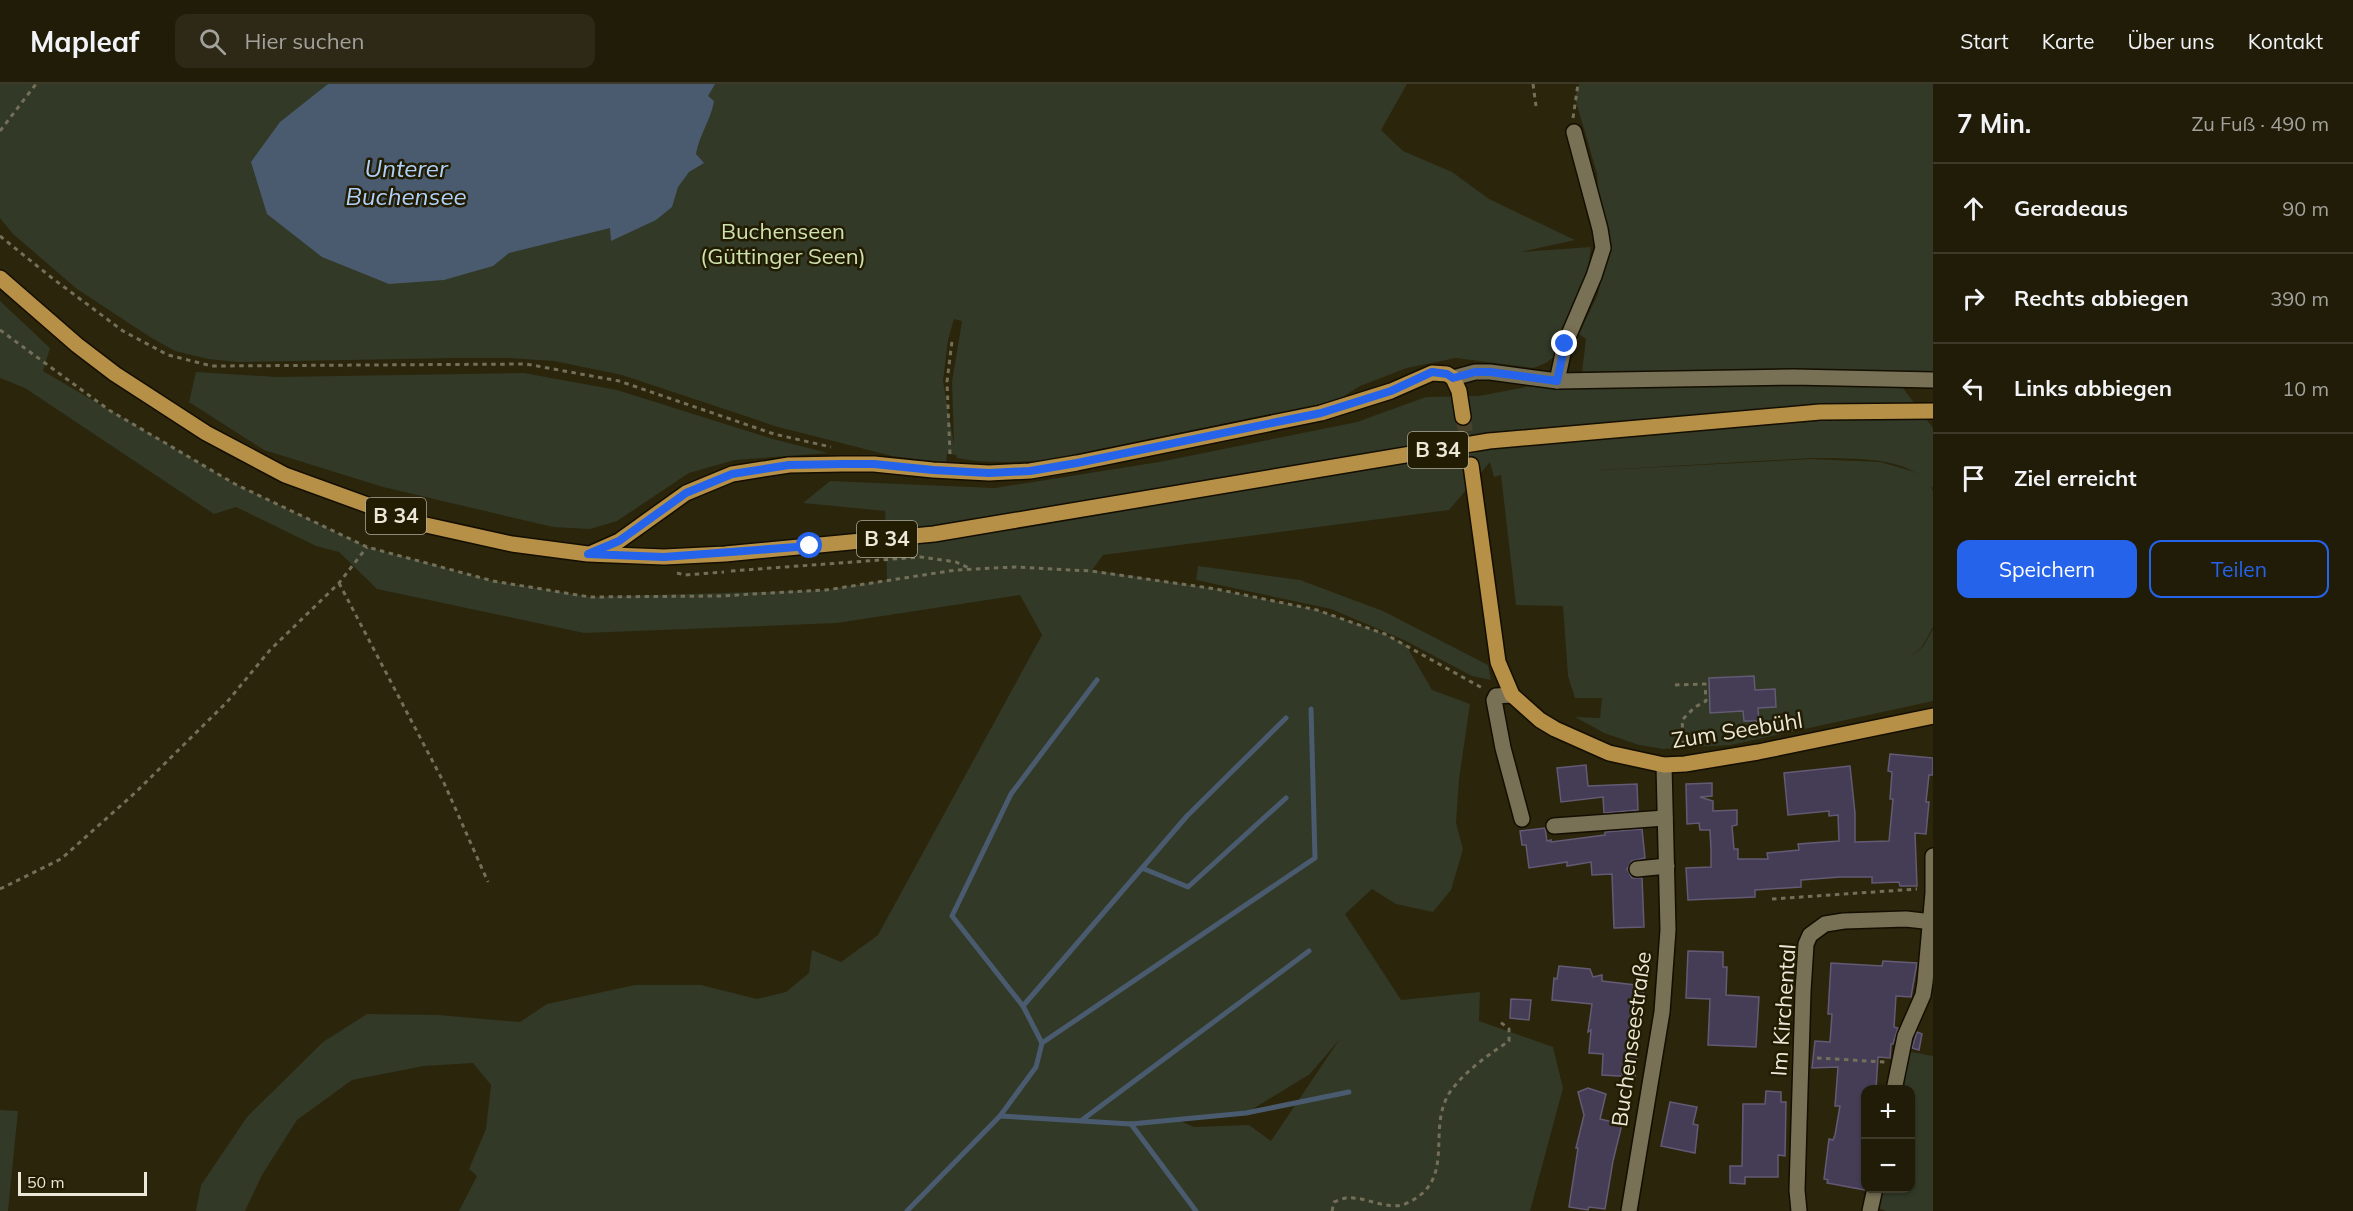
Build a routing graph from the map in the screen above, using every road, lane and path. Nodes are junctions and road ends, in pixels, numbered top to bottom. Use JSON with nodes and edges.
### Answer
{"nodes":[{"id":1,"x":36,"y":84,"type":"edge"},
{"id":2,"x":1533,"y":84,"type":"edge"},
{"id":3,"x":1578,"y":84,"type":"edge"},
{"id":4,"x":1536,"y":106,"type":"dead end"},
{"id":5,"x":0,"y":131,"type":"edge"},
{"id":6,"x":1574,"y":132,"type":"joint"},
{"id":7,"x":0,"y":236,"type":"edge"},
{"id":8,"x":0,"y":278,"type":"edge"},
{"id":9,"x":951,"y":341,"type":"dead end"},
{"id":10,"x":1453,"y":378,"type":"junction"},
{"id":11,"x":1933,"y":380,"type":"edge"},
{"id":12,"x":1557,"y":381,"type":"junction"},
{"id":13,"x":1933,"y":411,"type":"edge"},
{"id":14,"x":1463,"y":417,"type":"tunnel mouth"},
{"id":15,"x":837,"y":449,"type":"dead end"},
{"id":16,"x":1471,"y":465,"type":"tunnel mouth"},
{"id":17,"x":951,"y":471,"type":"junction"},
{"id":18,"x":367,"y":547,"type":"dead end"},
{"id":19,"x":588,"y":554,"type":"junction"},
{"id":20,"x":973,"y":570,"type":"dead end"},
{"id":21,"x":685,"y":575,"type":"dead end"},
{"id":22,"x":339,"y":583,"type":"junction"},
{"id":23,"x":1675,"y":685,"type":"dead end"},
{"id":24,"x":1512,"y":695,"type":"junction"},
{"id":25,"x":1933,"y":716,"type":"edge"},
{"id":26,"x":1683,"y":744,"type":"dead end"},
{"id":27,"x":1664,"y":765,"type":"junction"},
{"id":28,"x":1665,"y":818,"type":"junction"},
{"id":29,"x":1522,"y":819,"type":"dead end"},
{"id":30,"x":1554,"y":826,"type":"dead end"},
{"id":31,"x":1933,"y":856,"type":"edge"},
{"id":32,"x":1667,"y":866,"type":"junction"},
{"id":33,"x":1637,"y":869,"type":"dead end"},
{"id":34,"x":488,"y":882,"type":"dead end"},
{"id":35,"x":1933,"y":888,"type":"edge"},
{"id":36,"x":0,"y":889,"type":"edge"},
{"id":37,"x":1772,"y":899,"type":"dead end"},
{"id":38,"x":1932,"y":922,"type":"edge"},
{"id":39,"x":1499,"y":1021,"type":"dead end"},
{"id":40,"x":1802,"y":1058,"type":"junction"},
{"id":41,"x":1899,"y":1062,"type":"junction"},
{"id":42,"x":1895,"y":1085,"type":"edge"},
{"id":43,"x":1874,"y":1193,"type":"edge"},
{"id":44,"x":1332,"y":1211,"type":"edge"},
{"id":45,"x":1629,"y":1211,"type":"edge"},
{"id":46,"x":1799,"y":1211,"type":"edge"},
{"id":47,"x":1870,"y":1211,"type":"edge"}],
"edges":[{"from":1,"to":5,"type":"path"},
{"from":2,"to":4,"type":"path"},
{"from":3,"to":6,"type":"path"},
{"from":6,"to":12,"type":"street"},
{"from":7,"to":15,"type":"path"},
{"from":8,"to":19,"type":"main road","number":"B 34"},
{"from":9,"to":17,"type":"path"},
{"from":10,"to":12,"type":"street"},
{"from":10,"to":14,"type":"main road"},
{"from":10,"to":17,"type":"main road"},
{"from":11,"to":12,"type":"street"},
{"from":13,"to":19,"type":"main road","number":"B 34"},
{"from":16,"to":24,"type":"main road","name":"Zum Seebühl"},
{"from":17,"to":19,"type":"main road"},
{"from":18,"to":22,"type":"path"},
{"from":20,"to":21,"type":"path"},
{"from":22,"to":34,"type":"path"},
{"from":22,"to":36,"type":"path"},
{"from":23,"to":26,"type":"path"},
{"from":24,"to":27,"type":"main road","name":"Zum Seebühl"},
{"from":24,"to":29,"type":"street"},
{"from":25,"to":27,"type":"main road","name":"Zum Seebühl"},
{"from":27,"to":28,"type":"street","name":"Buchenseestraße"},
{"from":28,"to":30,"type":"street"},
{"from":28,"to":32,"type":"street","name":"Buchenseestraße"},
{"from":31,"to":35,"type":"street"},
{"from":32,"to":33,"type":"street"},
{"from":32,"to":45,"type":"street","name":"Buchenseestraße"},
{"from":35,"to":37,"type":"path"},
{"from":35,"to":38,"type":"street"},
{"from":38,"to":40,"type":"street","name":"Im Kirchental"},
{"from":38,"to":41,"type":"street"},
{"from":39,"to":44,"type":"path"},
{"from":40,"to":41,"type":"path"},
{"from":40,"to":46,"type":"street","name":"Im Kirchental"},
{"from":41,"to":42,"type":"street"},
{"from":43,"to":47,"type":"street"}]}
